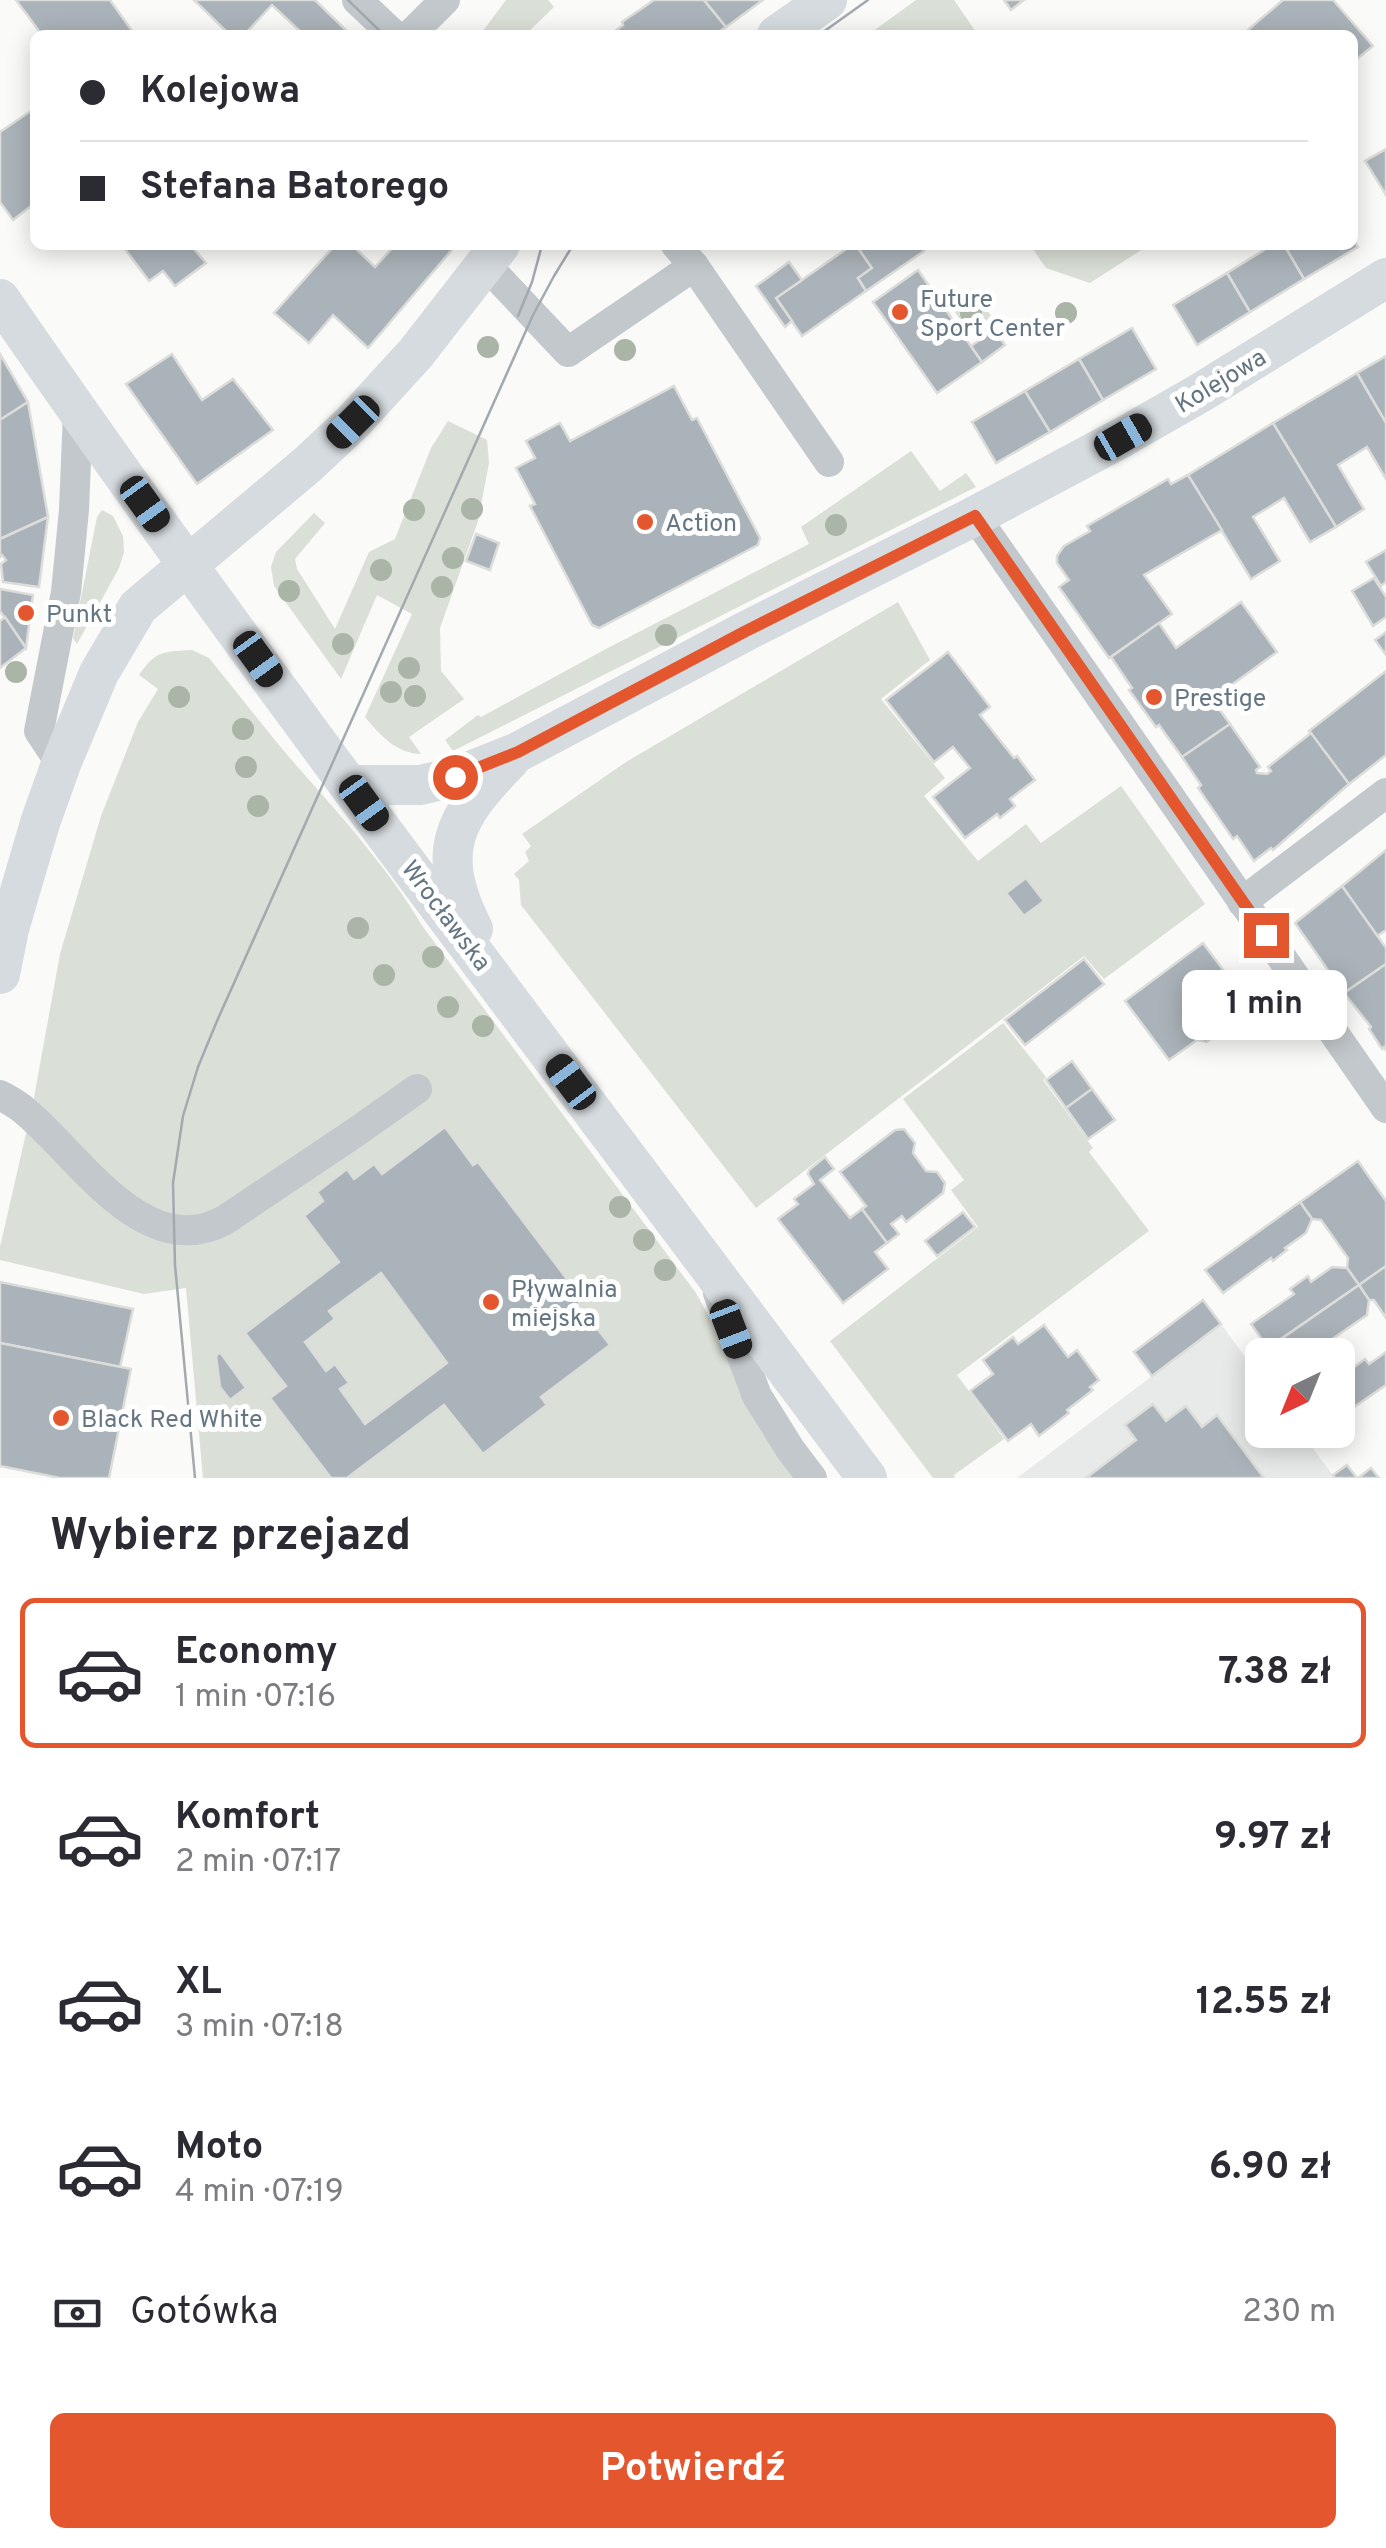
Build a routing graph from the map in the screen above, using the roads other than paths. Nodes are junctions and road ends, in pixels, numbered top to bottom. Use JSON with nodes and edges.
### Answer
{"nodes":[{"id":1,"x":357,"y":0,"type":"edge"},
{"id":2,"x":446,"y":0,"type":"edge"},
{"id":3,"x":827,"y":0,"type":"edge"},
{"id":4,"x":389,"y":30,"type":"edge"},
{"id":5,"x":415,"y":30,"type":"edge"},
{"id":6,"x":783,"y":30,"type":"edge"},
{"id":7,"x":492,"y":254,"type":"edge"},
{"id":8,"x":685,"y":256,"type":"edge"},
{"id":9,"x":1386,"y":278,"type":"edge"},
{"id":10,"x":0,"y":300,"type":"edge"},
{"id":11,"x":78,"y":412,"type":"junction"},
{"id":12,"x":829,"y":462,"type":"dead end"},
{"id":13,"x":975,"y":516,"type":"junction"},
{"id":14,"x":188,"y":564,"type":"junction"},
{"id":15,"x":518,"y":752,"type":"junction"},
{"id":16,"x":60,"y":764,"type":"junction"},
{"id":17,"x":350,"y":785,"type":"junction"},
{"id":18,"x":1386,"y":793,"type":"edge"},
{"id":19,"x":1242,"y":902,"type":"junction"},
{"id":20,"x":5,"y":928,"type":"edge"},
{"id":21,"x":0,"y":974,"type":"edge"},
{"id":22,"x":504,"y":991,"type":"junction"},
{"id":23,"x":416,"y":1089,"type":"dead end"},
{"id":24,"x":0,"y":1095,"type":"edge"},
{"id":25,"x":1386,"y":1108,"type":"edge"},
{"id":26,"x":706,"y":1262,"type":"junction"},
{"id":27,"x":812,"y":1478,"type":"edge"},
{"id":28,"x":866,"y":1478,"type":"edge"}],
"edges":[{"from":1,"to":4,"type":"street"},
{"from":2,"to":5,"type":"street"},
{"from":3,"to":6,"type":"main road"},
{"from":7,"to":8,"type":"street"},
{"from":7,"to":14,"type":"main road"},
{"from":8,"to":12,"type":"street"},
{"from":9,"to":13,"type":"main road","name":"Kolejowa"},
{"from":10,"to":11,"type":"main road","name":"Wrocławska"},
{"from":11,"to":14,"type":"main road","name":"Wrocławska"},
{"from":11,"to":16,"type":"street"},
{"from":13,"to":15,"type":"main road","name":"Kolejowa"},
{"from":13,"to":19,"type":"street"},
{"from":14,"to":16,"type":"main road"},
{"from":14,"to":17,"type":"main road","name":"Wrocławska"},
{"from":15,"to":17,"type":"main road","name":"Kolejowa"},
{"from":15,"to":22,"type":"main road","name":"Kolejowa"},
{"from":16,"to":20,"type":"main road"},
{"from":17,"to":22,"type":"main road","name":"Wrocławska"},
{"from":18,"to":19,"type":"street"},
{"from":19,"to":25,"type":"street"},
{"from":20,"to":21,"type":"main road"},
{"from":22,"to":26,"type":"main road","name":"Wrocławska"},
{"from":23,"to":24,"type":"street"},
{"from":26,"to":27,"type":"street"},
{"from":26,"to":28,"type":"main road","name":"Wrocławska"}]}
